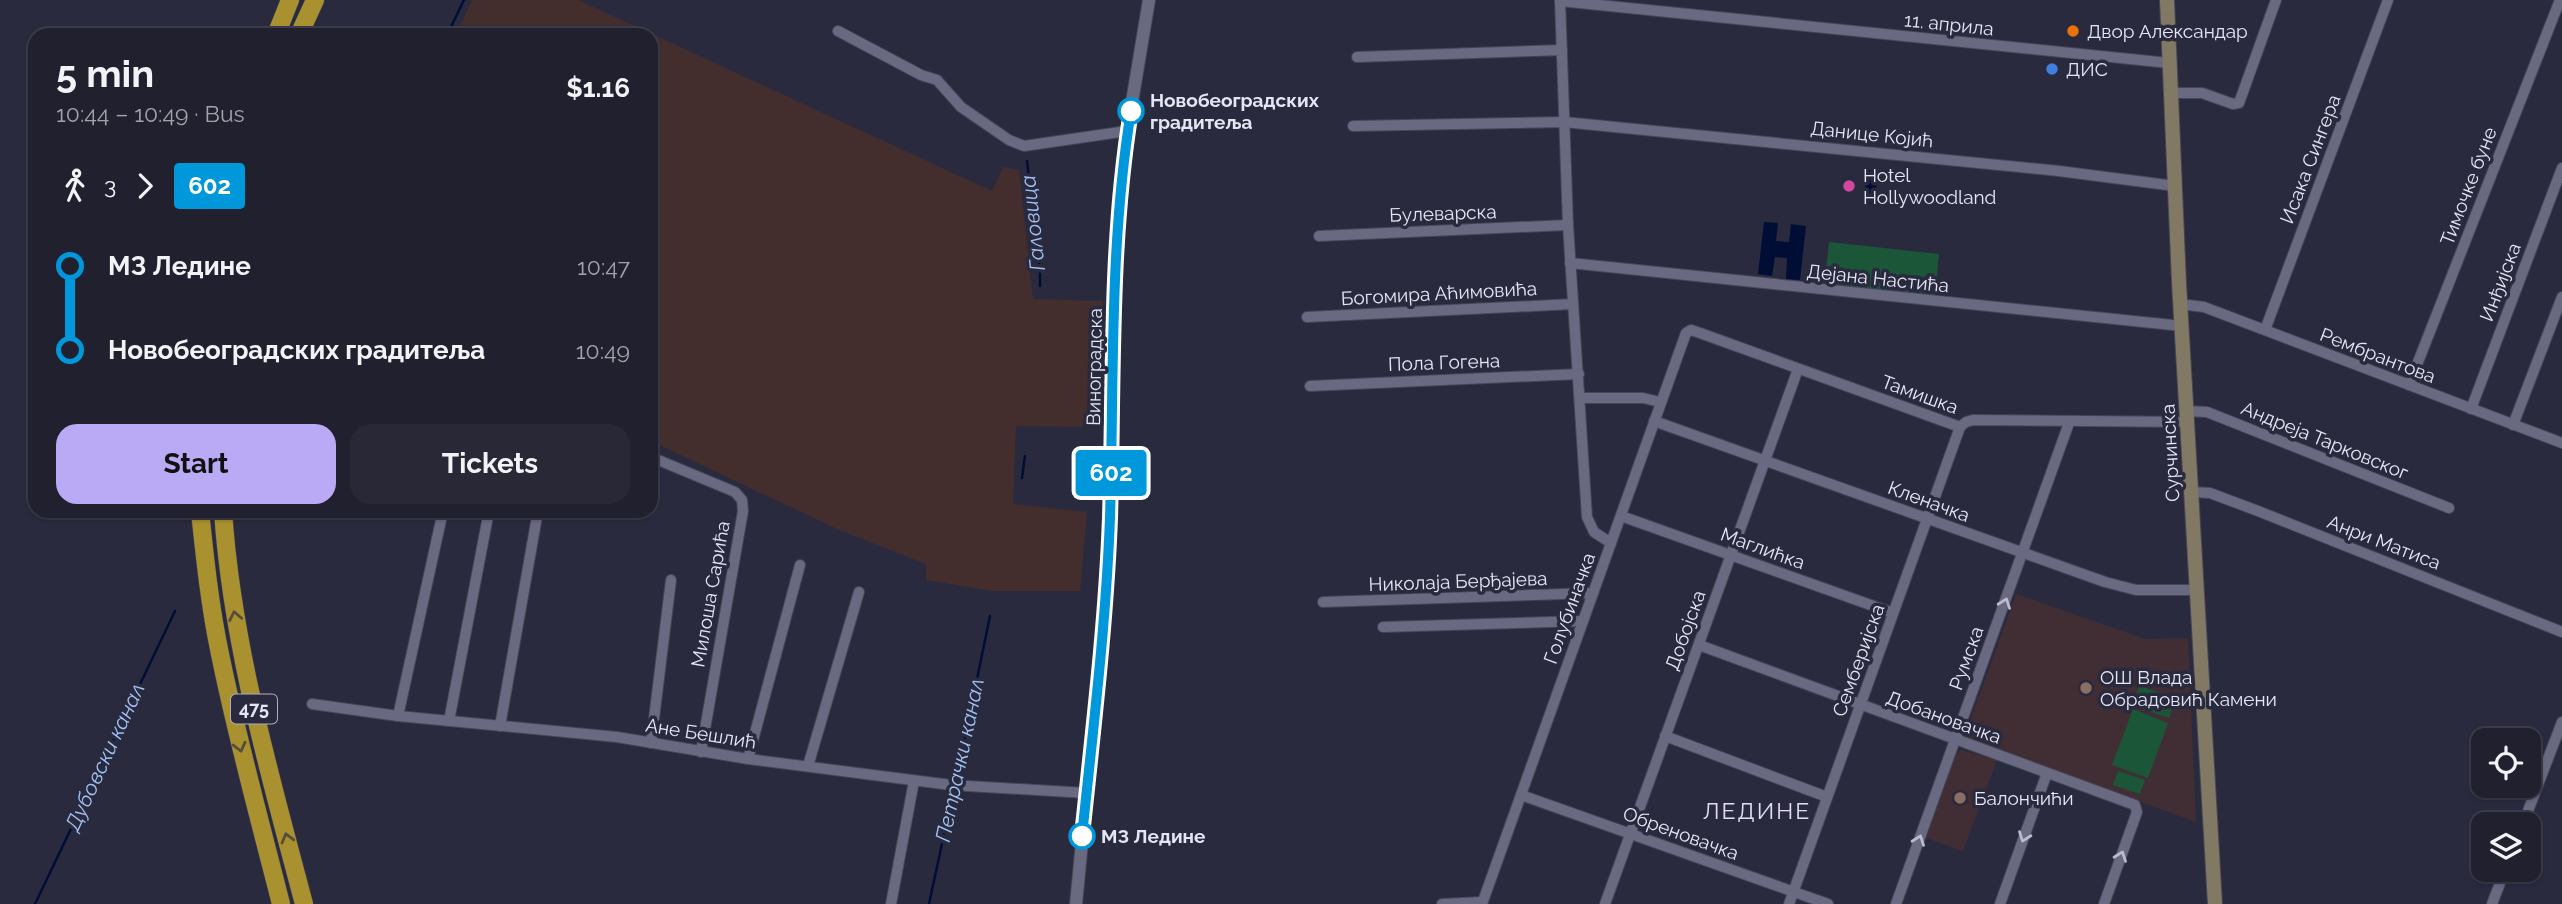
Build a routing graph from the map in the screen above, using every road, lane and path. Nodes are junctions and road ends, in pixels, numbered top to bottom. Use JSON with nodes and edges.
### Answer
{"nodes":[{"id":1,"x":290,"y":0,"type":"edge"},
{"id":2,"x":315,"y":0,"type":"edge"},
{"id":3,"x":1149,"y":0,"type":"edge"},
{"id":4,"x":2167,"y":0,"type":"edge"},
{"id":5,"x":2276,"y":0,"type":"edge"},
{"id":6,"x":2388,"y":0,"type":"edge"},
{"id":7,"x":2560,"y":0,"type":"edge"},
{"id":8,"x":1560,"y":1,"type":"edge"},
{"id":9,"x":279,"y":28,"type":"edge"},
{"id":10,"x":302,"y":28,"type":"edge"},
{"id":11,"x":838,"y":31,"type":"dead end"},
{"id":12,"x":1562,"y":50,"type":"junction"},
{"id":13,"x":1357,"y":57,"type":"dead end"},
{"id":14,"x":2169,"y":64,"type":"junction"},
{"id":15,"x":2170,"y":93,"type":"junction"},
{"id":16,"x":1564,"y":122,"type":"junction"},
{"id":17,"x":1353,"y":126,"type":"dead end"},
{"id":18,"x":1128,"y":131,"type":"junction"},
{"id":19,"x":2562,"y":168,"type":"edge"},
{"id":20,"x":2175,"y":186,"type":"junction"},
{"id":21,"x":1568,"y":225,"type":"junction"},
{"id":22,"x":1319,"y":236,"type":"dead end"},
{"id":23,"x":1570,"y":263,"type":"junction"},
{"id":24,"x":2562,"y":298,"type":"edge"},
{"id":25,"x":1573,"y":304,"type":"junction"},
{"id":26,"x":2180,"y":304,"type":"junction"},
{"id":27,"x":1307,"y":317,"type":"dead end"},
{"id":28,"x":2182,"y":326,"type":"junction"},
{"id":29,"x":1691,"y":330,"type":"joint"},
{"id":30,"x":2264,"y":330,"type":"junction"},
{"id":31,"x":1798,"y":369,"type":"junction"},
{"id":32,"x":1579,"y":374,"type":"junction"},
{"id":33,"x":2409,"y":385,"type":"junction"},
{"id":34,"x":1310,"y":386,"type":"dead end"},
{"id":35,"x":1580,"y":398,"type":"junction"},
{"id":36,"x":1660,"y":402,"type":"junction"},
{"id":37,"x":2471,"y":409,"type":"junction"},
{"id":38,"x":2187,"y":417,"type":"junction"},
{"id":39,"x":1654,"y":421,"type":"junction"},
{"id":40,"x":2069,"y":423,"type":"junction"},
{"id":41,"x":2513,"y":425,"type":"junction"},
{"id":42,"x":1960,"y":427,"type":"junction"},
{"id":43,"x":2562,"y":443,"type":"edge"},
{"id":44,"x":658,"y":460,"type":"edge"},
{"id":45,"x":1766,"y":461,"type":"junction"},
{"id":46,"x":2192,"y":492,"type":"junction"},
{"id":47,"x":2449,"y":508,"type":"dead end"},
{"id":48,"x":1620,"y":516,"type":"junction"},
{"id":49,"x":201,"y":518,"type":"edge"},
{"id":50,"x":224,"y":518,"type":"edge"},
{"id":51,"x":441,"y":518,"type":"edge"},
{"id":52,"x":488,"y":518,"type":"edge"},
{"id":53,"x":537,"y":518,"type":"edge"},
{"id":54,"x":1927,"y":519,"type":"junction"},
{"id":55,"x":1611,"y":543,"type":"junction"},
{"id":56,"x":2022,"y":553,"type":"junction"},
{"id":57,"x":1731,"y":555,"type":"junction"},
{"id":58,"x":800,"y":565,"type":"dead end"},
{"id":59,"x":671,"y":580,"type":"dead end"},
{"id":60,"x":2196,"y":590,"type":"junction"},
{"id":61,"x":859,"y":593,"type":"dead end"},
{"id":62,"x":1593,"y":593,"type":"junction"},
{"id":63,"x":1323,"y":602,"type":"dead end"},
{"id":64,"x":1893,"y":613,"type":"junction"},
{"id":65,"x":1583,"y":621,"type":"junction"},
{"id":66,"x":1383,"y":627,"type":"dead end"},
{"id":67,"x":2562,"y":632,"type":"edge"},
{"id":68,"x":1699,"y":645,"type":"junction"},
{"id":69,"x":312,"y":704,"type":"dead end"},
{"id":70,"x":1860,"y":704,"type":"junction"},
{"id":71,"x":398,"y":716,"type":"junction"},
{"id":72,"x":449,"y":721,"type":"junction"},
{"id":73,"x":2562,"y":722,"type":"edge"},
{"id":74,"x":500,"y":726,"type":"junction"},
{"id":75,"x":1665,"y":736,"type":"junction"},
{"id":76,"x":1955,"y":740,"type":"junction"},
{"id":77,"x":651,"y":743,"type":"junction"},
{"id":78,"x":701,"y":752,"type":"junction"},
{"id":79,"x":748,"y":759,"type":"junction"},
{"id":80,"x":808,"y":766,"type":"junction"},
{"id":81,"x":2047,"y":773,"type":"junction"},
{"id":82,"x":914,"y":781,"type":"junction"},
{"id":83,"x":1086,"y":793,"type":"junction"},
{"id":84,"x":1521,"y":795,"type":"junction"},
{"id":85,"x":1827,"y":797,"type":"junction"},
{"id":86,"x":2528,"y":812,"type":"edge"},
{"id":87,"x":1631,"y":833,"type":"junction"},
{"id":88,"x":2500,"y":882,"type":"edge"},
{"id":89,"x":1793,"y":891,"type":"junction"},
{"id":90,"x":1482,"y":903,"type":"edge"},
{"id":91,"x":281,"y":904,"type":"edge"},
{"id":92,"x":304,"y":904,"type":"edge"},
{"id":93,"x":891,"y":904,"type":"edge"},
{"id":94,"x":1076,"y":904,"type":"edge"},
{"id":95,"x":1442,"y":904,"type":"edge"},
{"id":96,"x":1605,"y":904,"type":"edge"},
{"id":97,"x":1788,"y":904,"type":"edge"},
{"id":98,"x":1828,"y":904,"type":"edge"},
{"id":99,"x":1896,"y":904,"type":"edge"},
{"id":100,"x":2000,"y":904,"type":"edge"},
{"id":101,"x":2104,"y":904,"type":"edge"},
{"id":102,"x":2215,"y":904,"type":"edge"},
{"id":103,"x":2492,"y":904,"type":"edge"}],
"edges":[{"from":1,"to":9,"type":"highway"},
{"from":2,"to":10,"type":"highway"},
{"from":3,"to":18,"type":"street","name":"Виноградска"},
{"from":4,"to":14,"type":"main road","name":"Сурчинска"},
{"from":5,"to":15,"type":"street"},
{"from":6,"to":30,"type":"street","name":"Исака Сингера"},
{"from":7,"to":33,"type":"street","name":"Тимочке буне"},
{"from":8,"to":12,"type":"street"},
{"from":8,"to":14,"type":"street","name":"11. априла"},
{"from":11,"to":18,"type":"street"},
{"from":12,"to":13,"type":"street"},
{"from":12,"to":16,"type":"street"},
{"from":14,"to":15,"type":"main road","name":"Сурчинска"},
{"from":15,"to":20,"type":"main road","name":"Сурчинска"},
{"from":16,"to":17,"type":"street","name":"Данице Којић"},
{"from":16,"to":20,"type":"street","name":"Данице Којић"},
{"from":16,"to":21,"type":"street"},
{"from":18,"to":83,"type":"street","name":"Виноградска"},
{"from":19,"to":37,"type":"street","name":"Инђијска"},
{"from":20,"to":26,"type":"main road","name":"Сурчинска"},
{"from":21,"to":22,"type":"street","name":"Булеварска"},
{"from":21,"to":23,"type":"street"},
{"from":23,"to":25,"type":"street"},
{"from":23,"to":28,"type":"street","name":"Дејана Настића"},
{"from":24,"to":41,"type":"street"},
{"from":25,"to":27,"type":"street","name":"Богомира Аћимовића"},
{"from":25,"to":32,"type":"street"},
{"from":26,"to":28,"type":"main road","name":"Сурчинска"},
{"from":26,"to":30,"type":"street","name":"Рембрантова"},
{"from":28,"to":38,"type":"main road","name":"Сурчинска"},
{"from":29,"to":31,"type":"street","name":"Тамишка"},
{"from":29,"to":36,"type":"street","name":"Голубиначка"},
{"from":30,"to":33,"type":"street","name":"Рембрантова"},
{"from":31,"to":42,"type":"street","name":"Тамишка"},
{"from":31,"to":45,"type":"street","name":"Добојска"},
{"from":32,"to":34,"type":"street","name":"Пола Гогена"},
{"from":32,"to":35,"type":"street"},
{"from":33,"to":37,"type":"street","name":"Рембрантова"},
{"from":35,"to":36,"type":"street"},
{"from":35,"to":55,"type":"street"},
{"from":36,"to":39,"type":"street","name":"Голубиначка"},
{"from":37,"to":41,"type":"street","name":"Рембрантова"},
{"from":38,"to":40,"type":"street","name":"Тамишка"},
{"from":38,"to":46,"type":"main road","name":"Сурчинска"},
{"from":38,"to":47,"type":"street","name":"Андреја Тарковског"},
{"from":39,"to":45,"type":"street","name":"Кленачка"},
{"from":39,"to":48,"type":"street","name":"Голубиначка"},
{"from":40,"to":42,"type":"street","name":"Тамишка"},
{"from":40,"to":56,"type":"street","name":"Румска"},
{"from":41,"to":43,"type":"street","name":"Рембрантова"},
{"from":42,"to":54,"type":"street","name":"Семберијска"},
{"from":44,"to":78,"type":"street","name":"Милоша Сарића"},
{"from":45,"to":54,"type":"street","name":"Кленачка"},
{"from":45,"to":57,"type":"street","name":"Добојска"},
{"from":46,"to":60,"type":"main road","name":"Сурчинска"},
{"from":46,"to":67,"type":"street","name":"Анри Матиса"},
{"from":48,"to":55,"type":"street","name":"Голубиначка"},
{"from":48,"to":57,"type":"street","name":"Маглићка"},
{"from":49,"to":91,"type":"highway","number":"475","one_way":true},
{"from":92,"to":50,"type":"highway","number":"475","one_way":true},
{"from":51,"to":71,"type":"street"},
{"from":52,"to":72,"type":"street"},
{"from":53,"to":74,"type":"street"},
{"from":54,"to":56,"type":"street","name":"Кленачка"},
{"from":54,"to":64,"type":"street","name":"Семберијска"},
{"from":55,"to":62,"type":"street","name":"Голубиначка"},
{"from":56,"to":60,"type":"street","name":"Кленачка"},
{"from":76,"to":56,"type":"street","name":"Румска","one_way":true},
{"from":57,"to":64,"type":"street","name":"Маглићка"},
{"from":57,"to":68,"type":"street","name":"Добојска"},
{"from":58,"to":79,"type":"street"},
{"from":59,"to":77,"type":"street"},
{"from":60,"to":102,"type":"main road","name":"Сурчинска"},
{"from":61,"to":80,"type":"street"},
{"from":62,"to":63,"type":"street","name":"Николаја Берђајева"},
{"from":62,"to":65,"type":"street","name":"Голубиначка"},
{"from":64,"to":70,"type":"street","name":"Семберијска"},
{"from":65,"to":66,"type":"street"},
{"from":65,"to":84,"type":"street","name":"Голубиначка"},
{"from":68,"to":70,"type":"street","name":"Добановачка"},
{"from":68,"to":75,"type":"street","name":"Добојска"},
{"from":69,"to":71,"type":"street","name":"Ане Бешлић"},
{"from":70,"to":76,"type":"street","name":"Добановачка"},
{"from":70,"to":85,"type":"street","name":"Семберијска"},
{"from":71,"to":72,"type":"street","name":"Ане Бешлић"},
{"from":72,"to":74,"type":"street","name":"Ане Бешлић"},
{"from":73,"to":86,"type":"street"},
{"from":74,"to":77,"type":"street","name":"Ане Бешлић"},
{"from":75,"to":85,"type":"street"},
{"from":75,"to":87,"type":"street","name":"Добојска"},
{"from":76,"to":81,"type":"street","name":"Добановачка"},
{"from":99,"to":76,"type":"street","name":"Румска","one_way":true},
{"from":77,"to":78,"type":"street","name":"Ане Бешлић"},
{"from":78,"to":79,"type":"street","name":"Ане Бешлић"},
{"from":79,"to":80,"type":"street","name":"Ане Бешлић"},
{"from":80,"to":82,"type":"street","name":"Ане Бешлић"},
{"from":81,"to":100,"type":"street","one_way":true},
{"from":101,"to":81,"type":"street","name":"Добановачка","one_way":true},
{"from":82,"to":83,"type":"street","name":"Ане Бешлић"},
{"from":82,"to":93,"type":"street"},
{"from":83,"to":94,"type":"street","name":"Виноградска"},
{"from":84,"to":87,"type":"street","name":"Обреновачка"},
{"from":84,"to":90,"type":"street","name":"Голубиначка"},
{"from":85,"to":89,"type":"street","name":"Семберијска"},
{"from":87,"to":89,"type":"street","name":"Обреновачка"},
{"from":87,"to":96,"type":"street","name":"Добојска"},
{"from":88,"to":103,"type":"street"},
{"from":89,"to":97,"type":"street","name":"Семберијска"},
{"from":89,"to":98,"type":"street","name":"Обреновачка"},
{"from":90,"to":95,"type":"street","name":"Голубиначка"}]}
